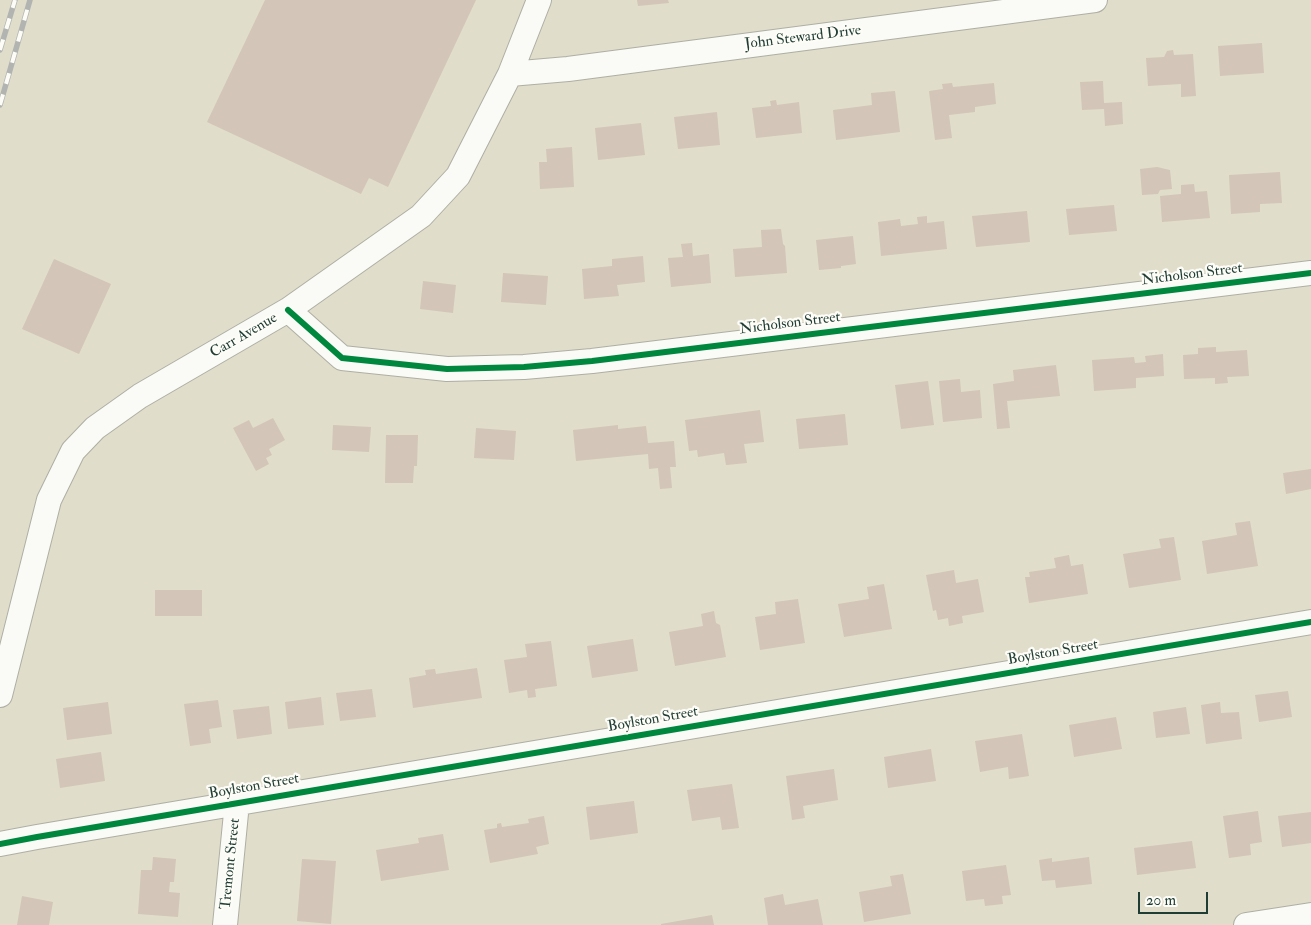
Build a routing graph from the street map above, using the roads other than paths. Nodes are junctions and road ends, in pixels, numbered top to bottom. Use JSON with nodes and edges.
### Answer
{"nodes":[{"id":1,"x":539,"y":0,"type":"edge"},
{"id":2,"x":1095,"y":0,"type":"edge"},
{"id":3,"x":510,"y":74,"type":"junction"},
{"id":4,"x":1311,"y":273,"type":"edge"},
{"id":5,"x":288,"y":310,"type":"junction"},
{"id":6,"x":1311,"y":622,"type":"edge"},
{"id":7,"x":0,"y":695,"type":"edge"},
{"id":8,"x":237,"y":803,"type":"junction"},
{"id":9,"x":0,"y":844,"type":"edge"},
{"id":10,"x":1311,"y":915,"type":"edge"},
{"id":11,"x":225,"y":925,"type":"edge"},
{"id":12,"x":1246,"y":925,"type":"edge"}],
"edges":[{"from":1,"to":3,"type":"street","name":"Carr Avenue"},
{"from":2,"to":3,"type":"street","name":"John Steward Drive"},
{"from":3,"to":5,"type":"street","name":"Carr Avenue"},
{"from":4,"to":5,"type":"street","name":"Nicholson Street"},
{"from":5,"to":7,"type":"street","name":"Carr Avenue"},
{"from":6,"to":8,"type":"street","name":"Boylston Street"},
{"from":8,"to":9,"type":"street","name":"Boylston Street"},
{"from":8,"to":11,"type":"street","name":"Tremont Street"},
{"from":10,"to":12,"type":"street"}]}
